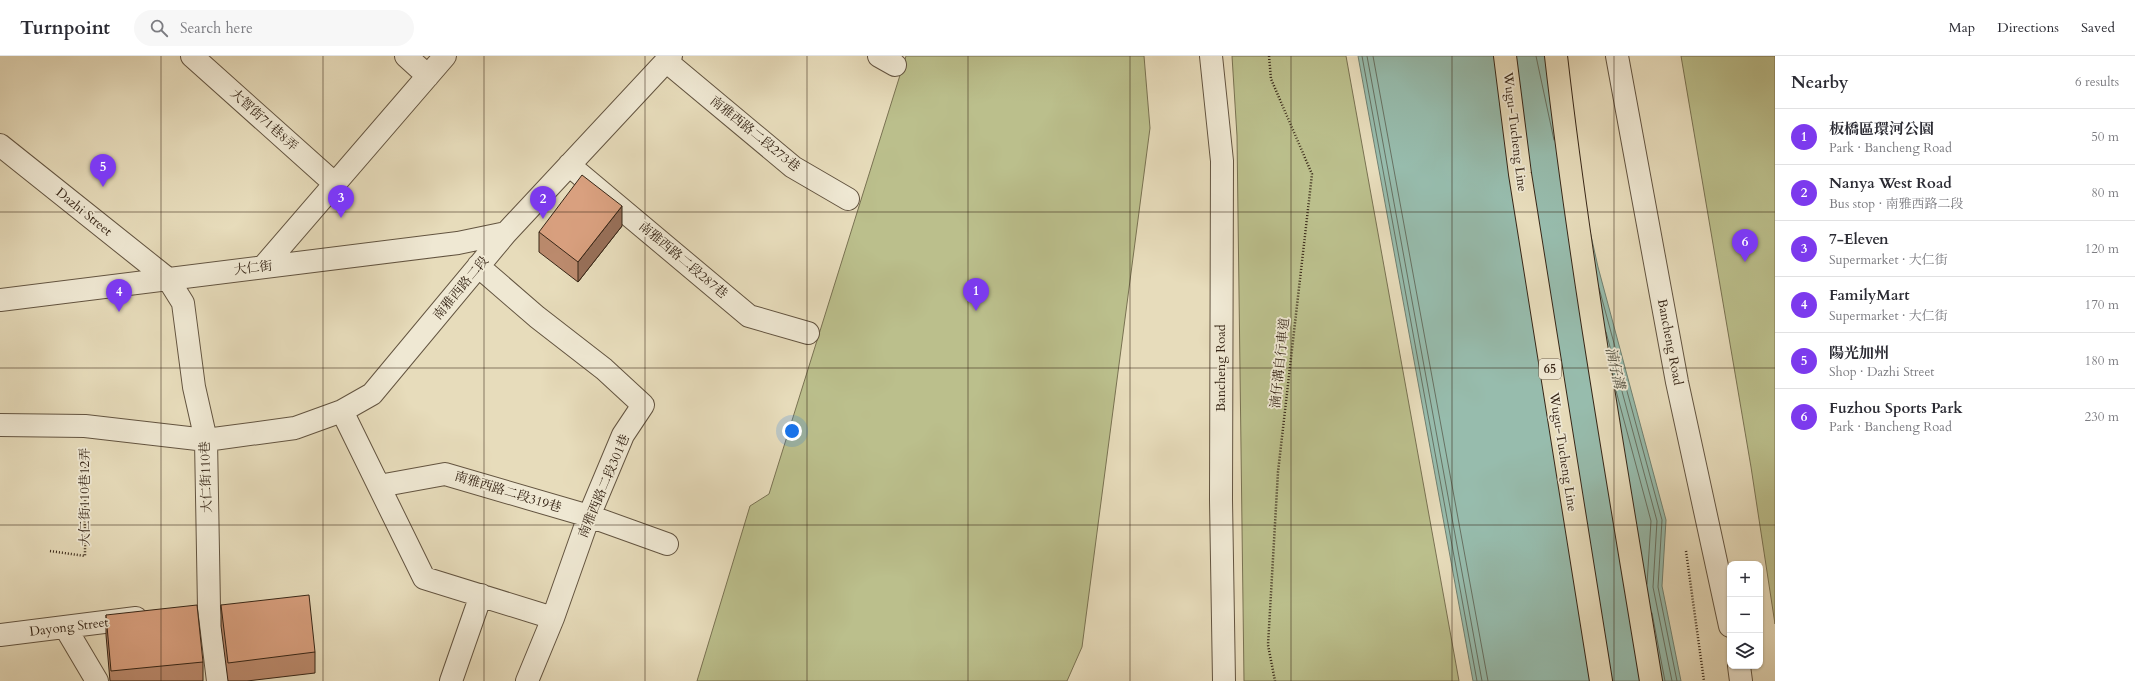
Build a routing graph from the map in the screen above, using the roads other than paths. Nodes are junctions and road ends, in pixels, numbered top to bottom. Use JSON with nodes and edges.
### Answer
{"nodes":[{"id":1,"x":192,"y":56,"type":"edge"},
{"id":2,"x":406,"y":56,"type":"edge"},
{"id":3,"x":446,"y":56,"type":"edge"},
{"id":4,"x":1211,"y":56,"type":"edge"},
{"id":5,"x":1505,"y":56,"type":"edge"},
{"id":6,"x":1556,"y":56,"type":"edge"},
{"id":7,"x":1617,"y":56,"type":"edge"},
{"id":8,"x":668,"y":59,"type":"edge"},
{"id":9,"x":428,"y":76,"type":"junction"},
{"id":10,"x":0,"y":145,"type":"edge"},
{"id":11,"x":569,"y":165,"type":"junction"},
{"id":12,"x":335,"y":184,"type":"junction"},
{"id":13,"x":848,"y":199,"type":"dead end"},
{"id":14,"x":506,"y":234,"type":"junction"},
{"id":15,"x":478,"y":266,"type":"junction"},
{"id":16,"x":263,"y":267,"type":"junction"},
{"id":17,"x":168,"y":279,"type":"junction"},
{"id":18,"x":0,"y":300,"type":"edge"},
{"id":19,"x":808,"y":333,"type":"dead end"},
{"id":20,"x":342,"y":411,"type":"junction"},
{"id":21,"x":0,"y":425,"type":"edge"},
{"id":22,"x":206,"y":440,"type":"junction"},
{"id":23,"x":379,"y":486,"type":"junction"},
{"id":24,"x":589,"y":516,"type":"junction"},
{"id":25,"x":668,"y":544,"type":"dead end"},
{"id":26,"x":481,"y":595,"type":"junction"},
{"id":27,"x":217,"y":607,"type":"junction"},
{"id":28,"x":187,"y":611,"type":"edge"},
{"id":29,"x":1727,"y":612,"type":"edge"},
{"id":30,"x":156,"y":615,"type":"edge"},
{"id":31,"x":553,"y":618,"type":"junction"},
{"id":32,"x":65,"y":627,"type":"junction"},
{"id":33,"x":0,"y":635,"type":"edge"},
{"id":34,"x":1739,"y":669,"type":"edge"},
{"id":35,"x":97,"y":681,"type":"edge"},
{"id":36,"x":218,"y":681,"type":"edge"},
{"id":37,"x":451,"y":681,"type":"edge"},
{"id":38,"x":527,"y":681,"type":"edge"},
{"id":39,"x":1224,"y":681,"type":"edge"},
{"id":40,"x":1601,"y":681,"type":"edge"},
{"id":41,"x":1651,"y":681,"type":"edge"},
{"id":42,"x":1741,"y":681,"type":"edge"}],
"edges":[{"from":1,"to":12,"type":"street","name":"大智街71巷8弄"},
{"from":2,"to":9,"type":"street"},
{"from":3,"to":9,"type":"street"},
{"from":4,"to":39,"type":"street","name":"Bancheng Road"},
{"from":5,"to":40,"type":"highway","name":"Wugu-Tucheng Line","number":"65"},
{"from":6,"to":41,"type":"highway"},
{"from":7,"to":29,"type":"street","name":"Bancheng Road"},
{"from":8,"to":11,"type":"street","name":"南雅西路二段"},
{"from":8,"to":13,"type":"street","name":"南雅西路二段273巷"},
{"from":9,"to":12,"type":"street"},
{"from":10,"to":17,"type":"street","name":"Dazhi Street"},
{"from":11,"to":14,"type":"street","name":"南雅西路二段"},
{"from":11,"to":19,"type":"street","name":"南雅西路二段287巷"},
{"from":12,"to":16,"type":"street"},
{"from":14,"to":15,"type":"street","name":"南雅西路二段"},
{"from":14,"to":16,"type":"street","name":"大仁街"},
{"from":15,"to":20,"type":"street","name":"南雅西路二段"},
{"from":15,"to":24,"type":"street","name":"南雅西路二段301巷"},
{"from":16,"to":17,"type":"street","name":"大仁街"},
{"from":17,"to":18,"type":"street","name":"大仁街"},
{"from":17,"to":22,"type":"street","name":"大仁街110巷"},
{"from":20,"to":22,"type":"street","name":"南雅西路二段"},
{"from":20,"to":23,"type":"street"},
{"from":21,"to":22,"type":"street"},
{"from":22,"to":27,"type":"street","name":"大仁街110巷"},
{"from":23,"to":24,"type":"street","name":"南雅西路二段319巷"},
{"from":23,"to":26,"type":"street"},
{"from":24,"to":25,"type":"street","name":"南雅西路二段319巷"},
{"from":24,"to":31,"type":"street","name":"南雅西路二段301巷"},
{"from":26,"to":31,"type":"street"},
{"from":26,"to":37,"type":"street"},
{"from":27,"to":28,"type":"street"},
{"from":27,"to":36,"type":"street","name":"大仁街110巷"},
{"from":30,"to":32,"type":"street","name":"Dayong Street"},
{"from":31,"to":38,"type":"street","name":"南雅西路二段301巷"},
{"from":32,"to":33,"type":"street","name":"Dayong Street"},
{"from":32,"to":35,"type":"street"},
{"from":34,"to":42,"type":"street"}]}
